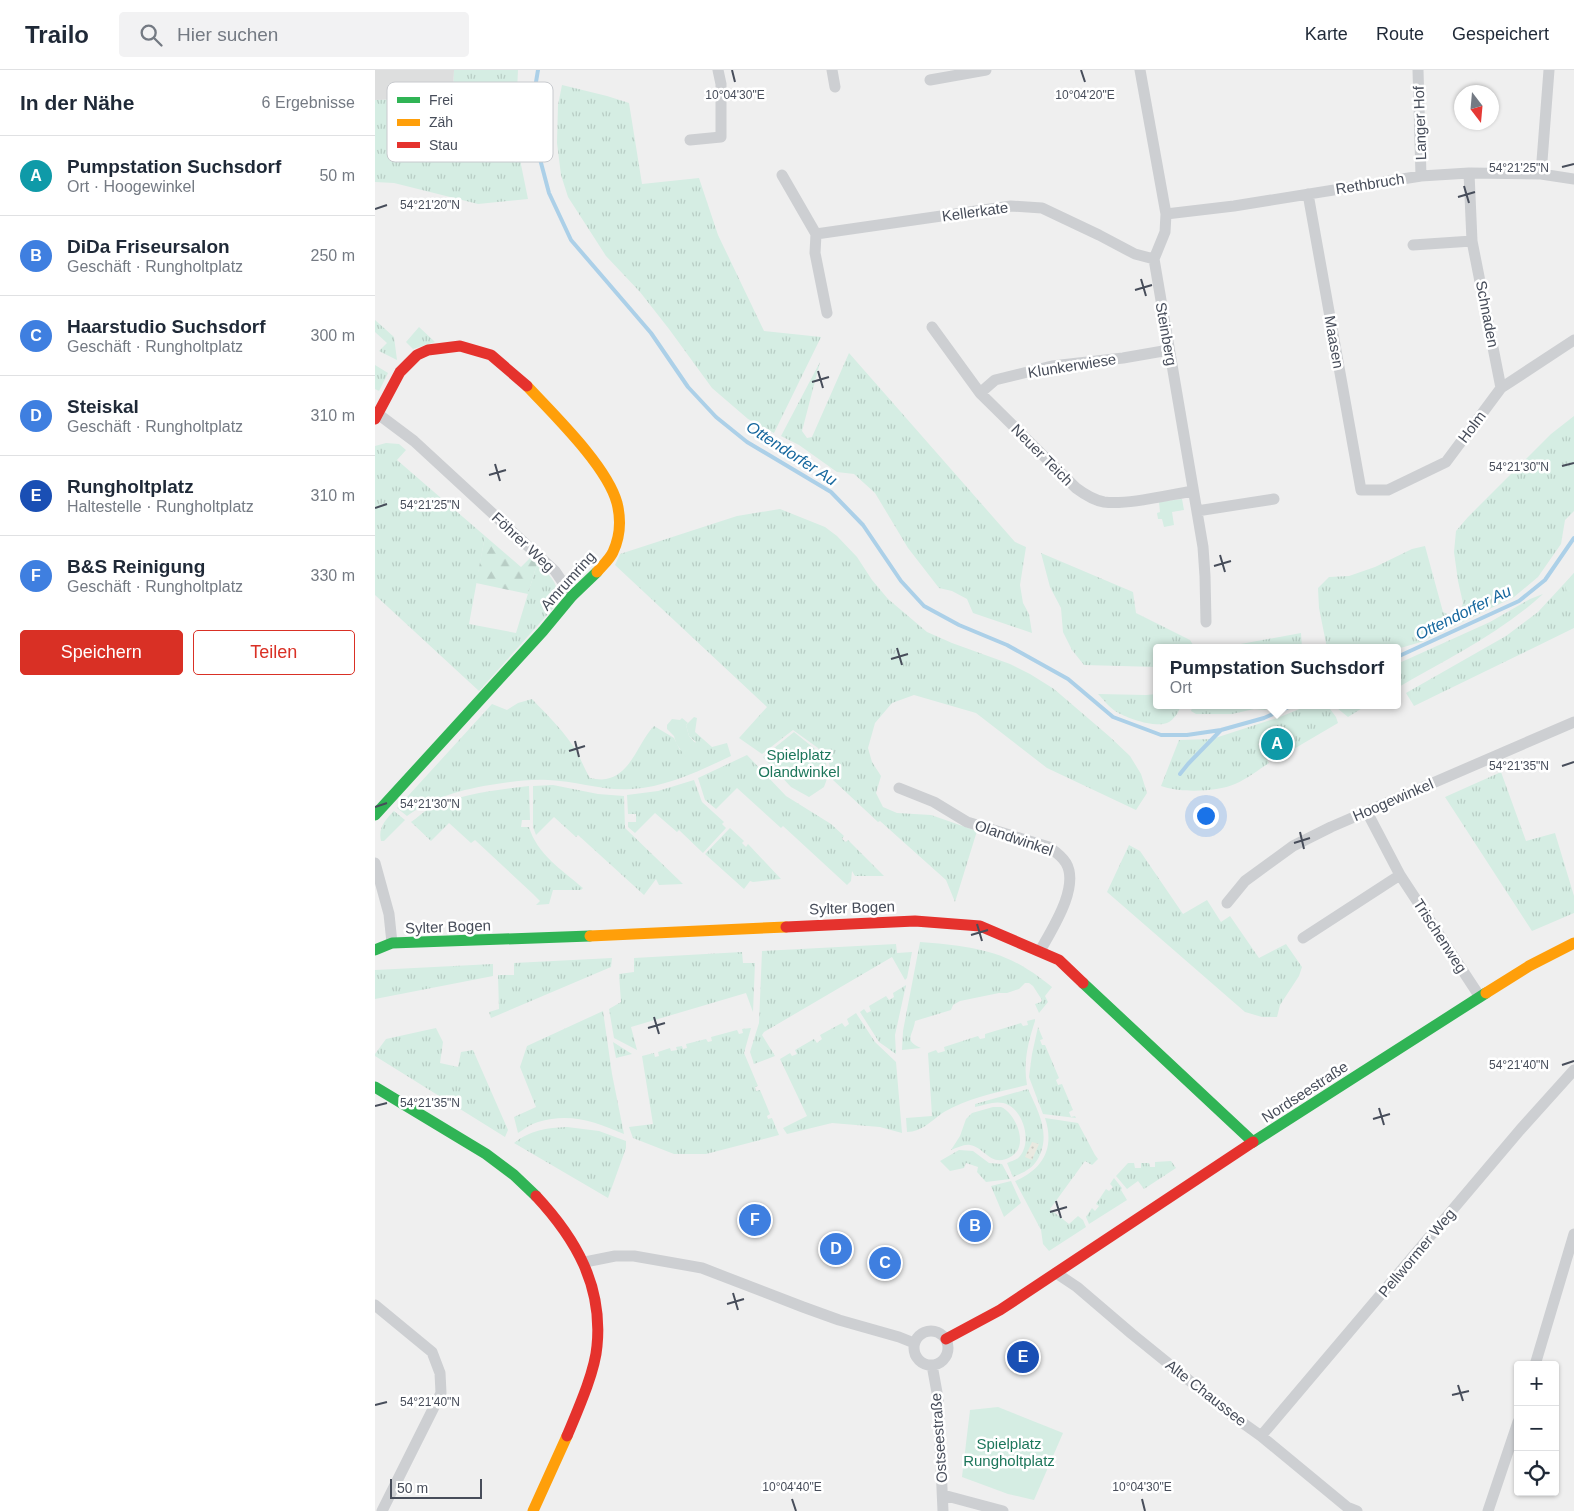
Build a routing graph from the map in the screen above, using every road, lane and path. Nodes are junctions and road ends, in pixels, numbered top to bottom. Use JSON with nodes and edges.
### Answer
{"nodes":[{"id":1,"x":718,"y":70,"type":"edge"},
{"id":2,"x":832,"y":70,"type":"edge"},
{"id":3,"x":987,"y":70,"type":"edge"},
{"id":4,"x":1140,"y":70,"type":"edge"},
{"id":5,"x":1418,"y":70,"type":"edge"},
{"id":6,"x":1549,"y":70,"type":"edge"},
{"id":7,"x":960,"y":72,"type":"edge"},
{"id":8,"x":930,"y":80,"type":"dead end"},
{"id":9,"x":835,"y":87,"type":"dead end"},
{"id":10,"x":690,"y":140,"type":"dead end"},
{"id":11,"x":1469,"y":173,"type":"junction"},
{"id":12,"x":1541,"y":174,"type":"junction"},
{"id":13,"x":782,"y":175,"type":"dead end"},
{"id":14,"x":1421,"y":176,"type":"junction"},
{"id":15,"x":1574,"y":179,"type":"edge"},
{"id":16,"x":1309,"y":194,"type":"junction"},
{"id":17,"x":1166,"y":214,"type":"junction"},
{"id":18,"x":816,"y":234,"type":"junction"},
{"id":19,"x":1472,"y":241,"type":"junction"},
{"id":20,"x":1413,"y":245,"type":"dead end"},
{"id":21,"x":1154,"y":259,"type":"junction"},
{"id":22,"x":827,"y":313,"type":"dead end"},
{"id":23,"x":933,"y":327,"type":"dead end"},
{"id":24,"x":1574,"y":340,"type":"edge"},
{"id":25,"x":1169,"y":350,"type":"junction"},
{"id":26,"x":1501,"y":388,"type":"junction"},
{"id":27,"x":980,"y":393,"type":"junction"},
{"id":28,"x":376,"y":417,"type":"edge"},
{"id":29,"x":1361,"y":490,"type":"joint"},
{"id":30,"x":1193,"y":491,"type":"junction"},
{"id":31,"x":1274,"y":499,"type":"dead end"},
{"id":32,"x":1197,"y":511,"type":"junction"},
{"id":33,"x":572,"y":596,"type":"junction"},
{"id":34,"x":1206,"y":622,"type":"dead end"},
{"id":35,"x":1574,"y":722,"type":"edge"},
{"id":36,"x":899,"y":788,"type":"dead end"},
{"id":37,"x":1367,"y":812,"type":"junction"},
{"id":38,"x":375,"y":815,"type":"edge"},
{"id":39,"x":375,"y":863,"type":"edge"},
{"id":40,"x":1400,"y":875,"type":"junction"},
{"id":41,"x":1227,"y":903,"type":"dead end"},
{"id":42,"x":1303,"y":938,"type":"dead end"},
{"id":43,"x":392,"y":943,"type":"junction"},
{"id":44,"x":1574,"y":943,"type":"edge"},
{"id":45,"x":375,"y":950,"type":"edge"},
{"id":46,"x":1040,"y":950,"type":"junction"},
{"id":47,"x":1480,"y":997,"type":"junction"},
{"id":48,"x":1574,"y":1070,"type":"edge"},
{"id":49,"x":376,"y":1091,"type":"edge"},
{"id":50,"x":1253,"y":1142,"type":"junction"},
{"id":51,"x":1574,"y":1234,"type":"edge"},
{"id":52,"x":585,"y":1262,"type":"junction"},
{"id":53,"x":1568,"y":1272,"type":"edge"},
{"id":54,"x":1056,"y":1273,"type":"junction"},
{"id":55,"x":375,"y":1304,"type":"edge"},
{"id":56,"x":946,"y":1339,"type":"junction"},
{"id":57,"x":914,"y":1343,"type":"junction"},
{"id":58,"x":1536,"y":1361,"type":"edge"},
{"id":59,"x":932,"y":1365,"type":"junction"},
{"id":60,"x":1514,"y":1434,"type":"edge"},
{"id":61,"x":1261,"y":1436,"type":"junction"},
{"id":62,"x":943,"y":1495,"type":"junction"},
{"id":63,"x":382,"y":1511,"type":"edge"},
{"id":64,"x":533,"y":1511,"type":"edge"},
{"id":65,"x":943,"y":1511,"type":"edge"},
{"id":66,"x":1003,"y":1511,"type":"edge"},
{"id":67,"x":1357,"y":1511,"type":"edge"},
{"id":68,"x":1488,"y":1511,"type":"edge"}],
"edges":[{"from":1,"to":10,"type":"street"},
{"from":2,"to":9,"type":"street"},
{"from":3,"to":7,"type":"street"},
{"from":4,"to":17,"type":"street"},
{"from":5,"to":14,"type":"street","name":"Langer Hof"},
{"from":6,"to":12,"type":"street"},
{"from":7,"to":8,"type":"street"},
{"from":11,"to":12,"type":"street","name":"Rethbruch"},
{"from":11,"to":14,"type":"street","name":"Rethbruch"},
{"from":11,"to":19,"type":"street","name":"Schnaden"},
{"from":12,"to":15,"type":"street","name":"Rethbruch"},
{"from":13,"to":18,"type":"street"},
{"from":14,"to":16,"type":"street","name":"Rethbruch"},
{"from":16,"to":17,"type":"street","name":"Rethbruch"},
{"from":16,"to":29,"type":"street","name":"Maasen"},
{"from":17,"to":21,"type":"street"},
{"from":18,"to":21,"type":"street","name":"Kellerkate"},
{"from":18,"to":22,"type":"street"},
{"from":19,"to":20,"type":"street"},
{"from":19,"to":26,"type":"street","name":"Schnaden"},
{"from":21,"to":25,"type":"street","name":"Steinberg"},
{"from":23,"to":27,"type":"street","name":"Neuer Teich"},
{"from":24,"to":26,"type":"street","name":"Holm"},
{"from":25,"to":27,"type":"street","name":"Klunkerwiese"},
{"from":25,"to":30,"type":"street","name":"Steinberg"},
{"from":26,"to":29,"type":"street","name":"Holm"},
{"from":27,"to":30,"type":"street","name":"Neuer Teich"},
{"from":28,"to":33,"type":"street","name":"Föhrer Weg"},
{"from":28,"to":33,"type":"street","name":"Amrumring"},
{"from":30,"to":32,"type":"street","name":"Steinberg"},
{"from":31,"to":32,"type":"street"},
{"from":32,"to":34,"type":"street","name":"Steinberg"},
{"from":33,"to":38,"type":"street","name":"Amrumring"},
{"from":35,"to":37,"type":"street","name":"Hoogewinkel"},
{"from":36,"to":46,"type":"street","name":"Olandwinkel"},
{"from":37,"to":40,"type":"street","name":"Trischenweg"},
{"from":37,"to":41,"type":"street","name":"Hoogewinkel"},
{"from":39,"to":43,"type":"street"},
{"from":40,"to":42,"type":"street"},
{"from":40,"to":47,"type":"street","name":"Trischenweg"},
{"from":43,"to":45,"type":"street","name":"Sylter Bogen"},
{"from":43,"to":46,"type":"street","name":"Sylter Bogen"},
{"from":44,"to":47,"type":"street","name":"Nordseestraße"},
{"from":46,"to":50,"type":"street","name":"Sylter Bogen"},
{"from":47,"to":50,"type":"street","name":"Nordseestraße"},
{"from":48,"to":61,"type":"street","name":"Pellwormer Weg"},
{"from":49,"to":52,"type":"street"},
{"from":50,"to":54,"type":"street","name":"Nordseestraße"},
{"from":51,"to":53,"type":"street"},
{"from":52,"to":57,"type":"street"},
{"from":52,"to":64,"type":"street"},
{"from":53,"to":58,"type":"street"},
{"from":54,"to":56,"type":"street","name":"Nordseestraße"},
{"from":54,"to":61,"type":"street","name":"Alte Chaussee"},
{"from":55,"to":63,"type":"street"},
{"from":56,"to":57,"type":"street"},
{"from":56,"to":59,"type":"street"},
{"from":57,"to":59,"type":"street"},
{"from":59,"to":62,"type":"street","name":"Ostseestraße"},
{"from":60,"to":68,"type":"street"},
{"from":61,"to":67,"type":"street","name":"Alte Chaussee"},
{"from":62,"to":65,"type":"street","name":"Ostseestraße"},
{"from":62,"to":66,"type":"street"}]}
